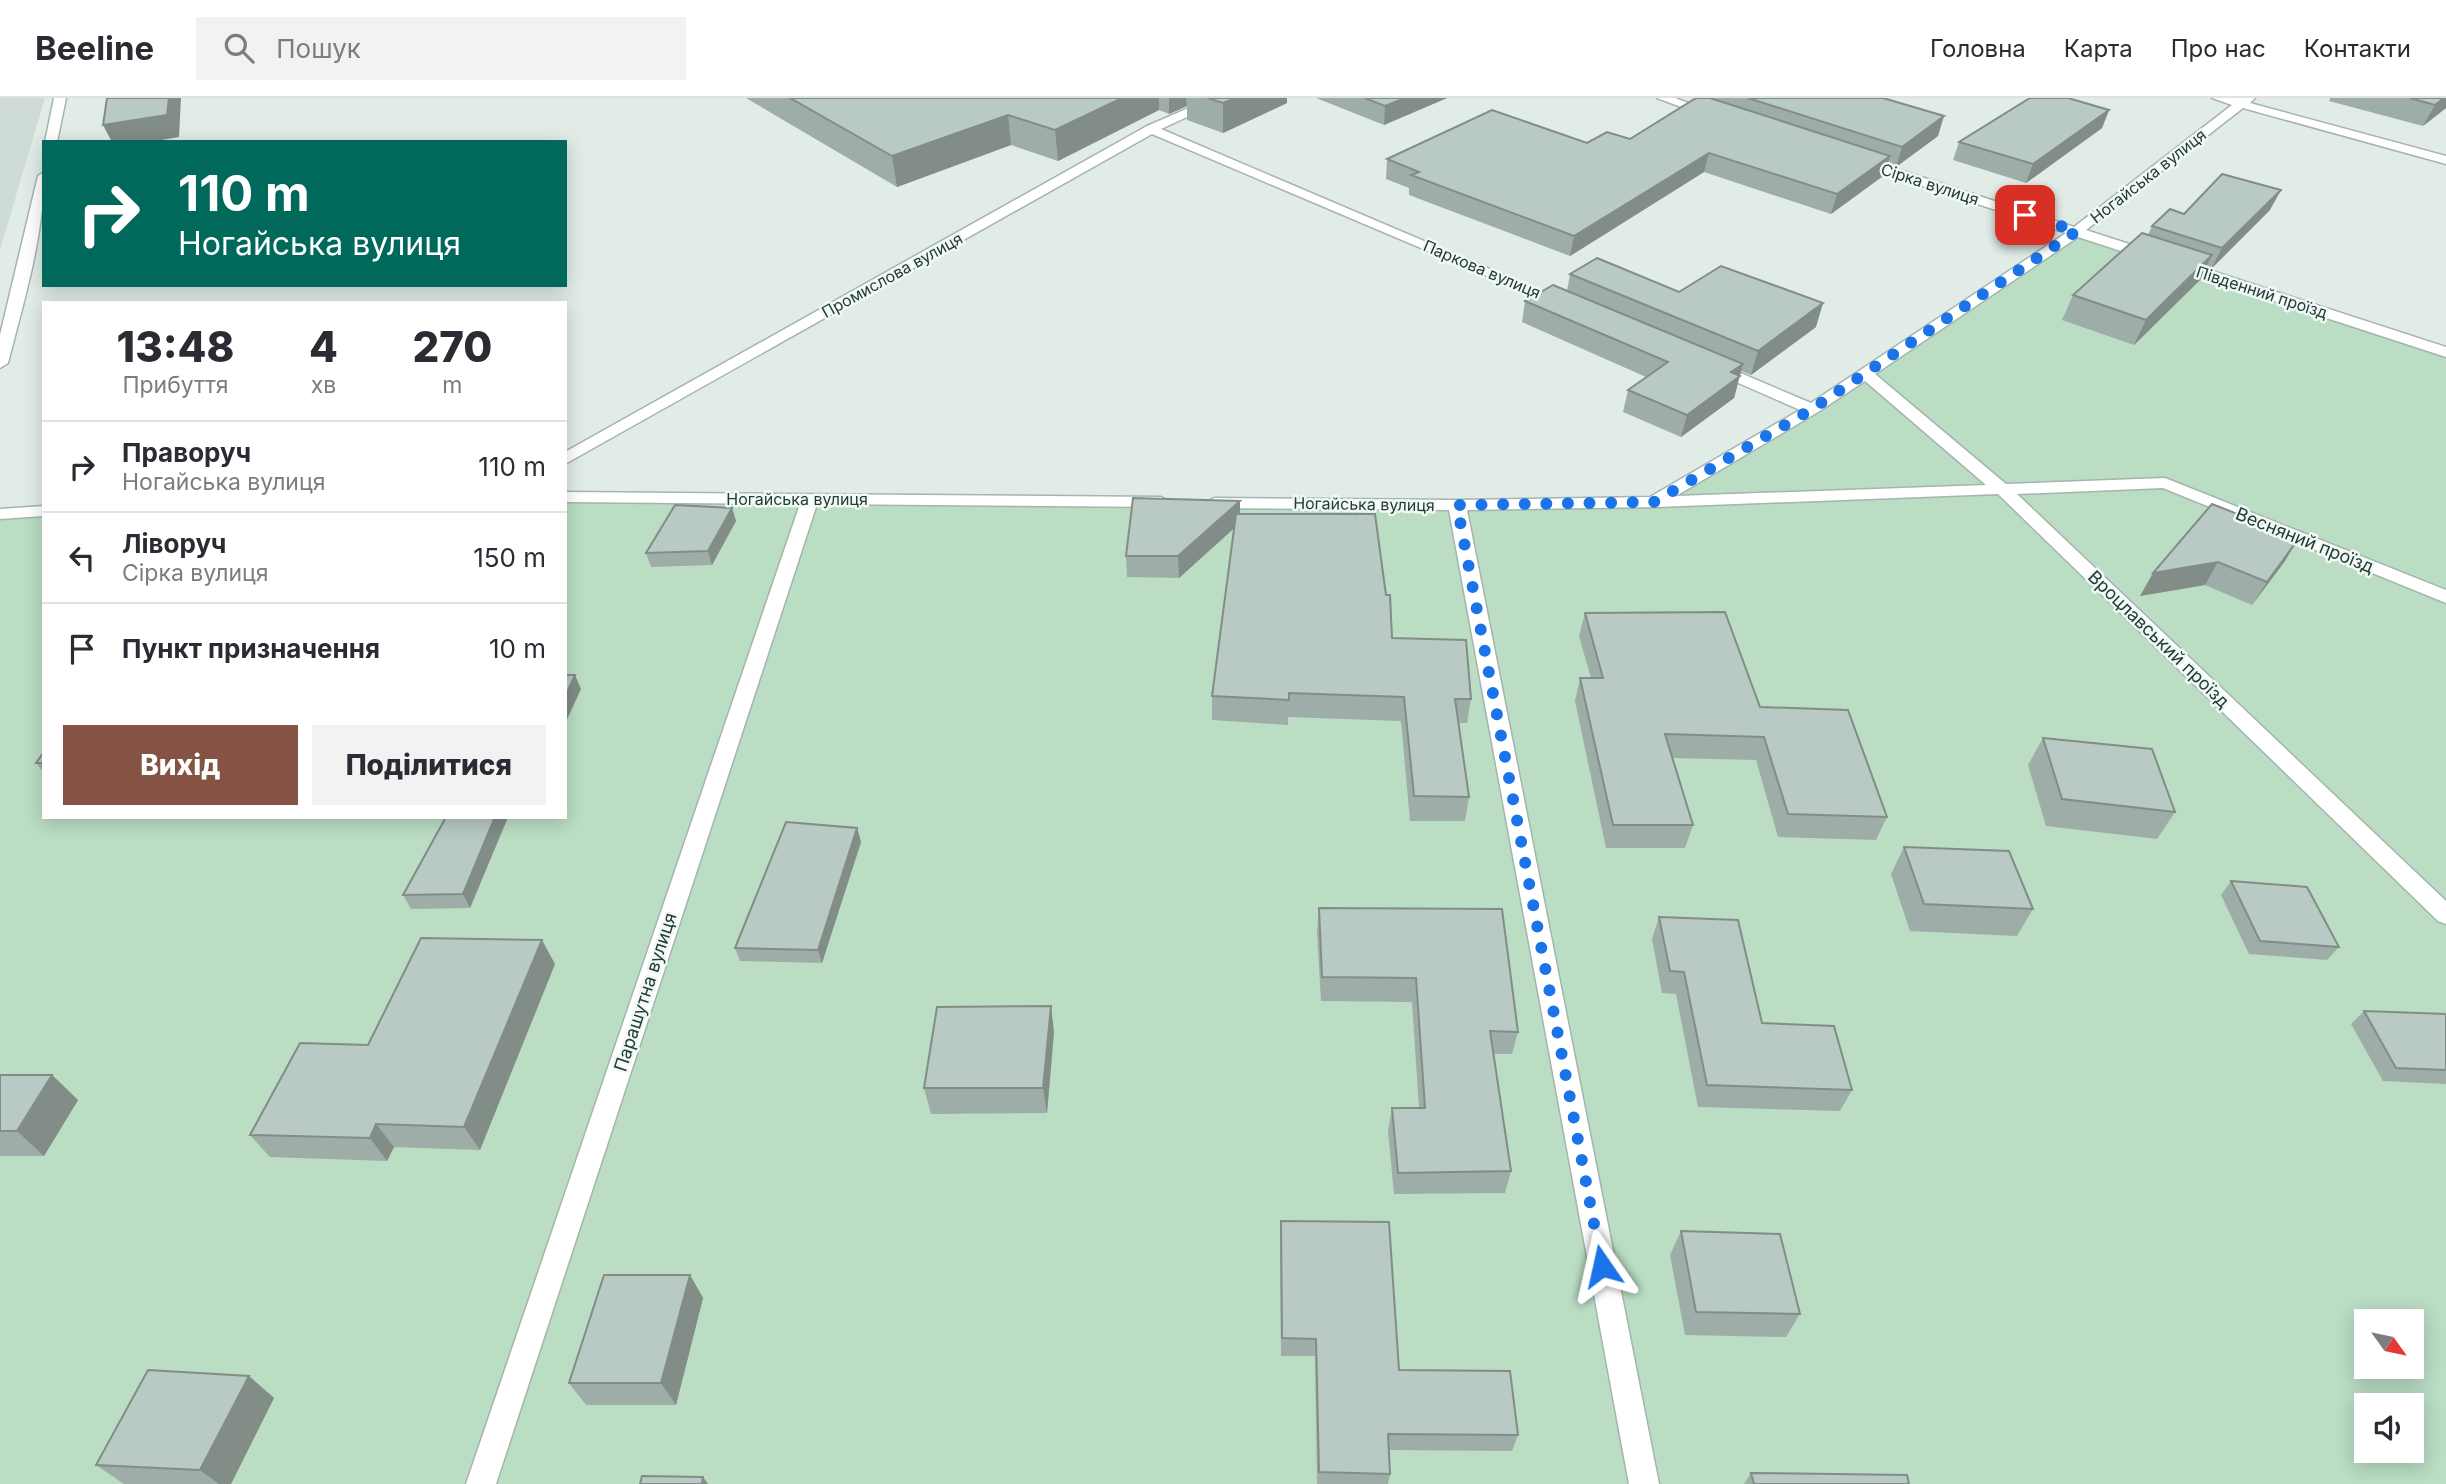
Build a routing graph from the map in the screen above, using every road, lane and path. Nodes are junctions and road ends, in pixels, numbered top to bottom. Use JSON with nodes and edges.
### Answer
{"nodes":[{"id":1,"x":60,"y":98,"type":"edge"},
{"id":2,"x":1222,"y":98,"type":"edge"},
{"id":3,"x":1662,"y":98,"type":"edge"},
{"id":4,"x":2218,"y":98,"type":"edge"},
{"id":5,"x":2245,"y":101,"type":"edge"},
{"id":6,"x":1727,"y":119,"type":"edge"},
{"id":7,"x":1151,"y":129,"type":"junction"},
{"id":8,"x":51,"y":140,"type":"edge"},
{"id":9,"x":1844,"y":156,"type":"edge"},
{"id":10,"x":2446,"y":160,"type":"edge"},
{"id":11,"x":42,"y":186,"type":"edge"},
{"id":12,"x":2077,"y":231,"type":"junction"},
{"id":13,"x":1583,"y":312,"type":"edge"},
{"id":14,"x":2446,"y":352,"type":"edge"},
{"id":15,"x":1698,"y":360,"type":"edge"},
{"id":16,"x":0,"y":363,"type":"edge"},
{"id":17,"x":1864,"y":372,"type":"junction"},
{"id":18,"x":1812,"y":409,"type":"junction"},
{"id":19,"x":567,"y":458,"type":"edge"},
{"id":20,"x":2004,"y":491,"type":"junction"},
{"id":21,"x":567,"y":497,"type":"edge"},
{"id":22,"x":810,"y":499,"type":"junction"},
{"id":23,"x":1654,"y":502,"type":"junction"},
{"id":24,"x":1457,"y":505,"type":"junction"},
{"id":25,"x":42,"y":511,"type":"edge"},
{"id":26,"x":0,"y":514,"type":"edge"},
{"id":27,"x":2446,"y":597,"type":"edge"},
{"id":28,"x":2446,"y":915,"type":"edge"},
{"id":29,"x":481,"y":1484,"type":"edge"},
{"id":30,"x":1644,"y":1484,"type":"edge"}],
"edges":[{"from":1,"to":8,"type":"street"},
{"from":2,"to":7,"type":"street","name":"Промислова вулиця"},
{"from":3,"to":6,"type":"street"},
{"from":4,"to":5,"type":"street"},
{"from":5,"to":10,"type":"street"},
{"from":5,"to":12,"type":"street","name":"Ногайська вулиця"},
{"from":7,"to":13,"type":"street","name":"Паркова вулиця"},
{"from":7,"to":19,"type":"street","name":"Промислова вулиця"},
{"from":9,"to":12,"type":"street","name":"Сірка вулиця"},
{"from":11,"to":16,"type":"street"},
{"from":12,"to":14,"type":"street","name":"Південний проїзд"},
{"from":12,"to":17,"type":"street","name":"Ногайська вулиця"},
{"from":15,"to":18,"type":"street"},
{"from":17,"to":18,"type":"street","name":"Ногайська вулиця"},
{"from":17,"to":20,"type":"street","name":"Вроцлавський проїзд"},
{"from":18,"to":23,"type":"street","name":"Ногайська вулиця"},
{"from":20,"to":23,"type":"street"},
{"from":20,"to":27,"type":"street","name":"Весняний проїзд"},
{"from":20,"to":28,"type":"street","name":"Вроцлавський проїзд"},
{"from":21,"to":22,"type":"street","name":"Ногайська вулиця"},
{"from":22,"to":24,"type":"street","name":"Ногайська вулиця"},
{"from":22,"to":29,"type":"street","name":"Парашутна вулиця"},
{"from":23,"to":24,"type":"street","name":"Ногайська вулиця"},
{"from":24,"to":30,"type":"street"},
{"from":25,"to":26,"type":"street"}]}
